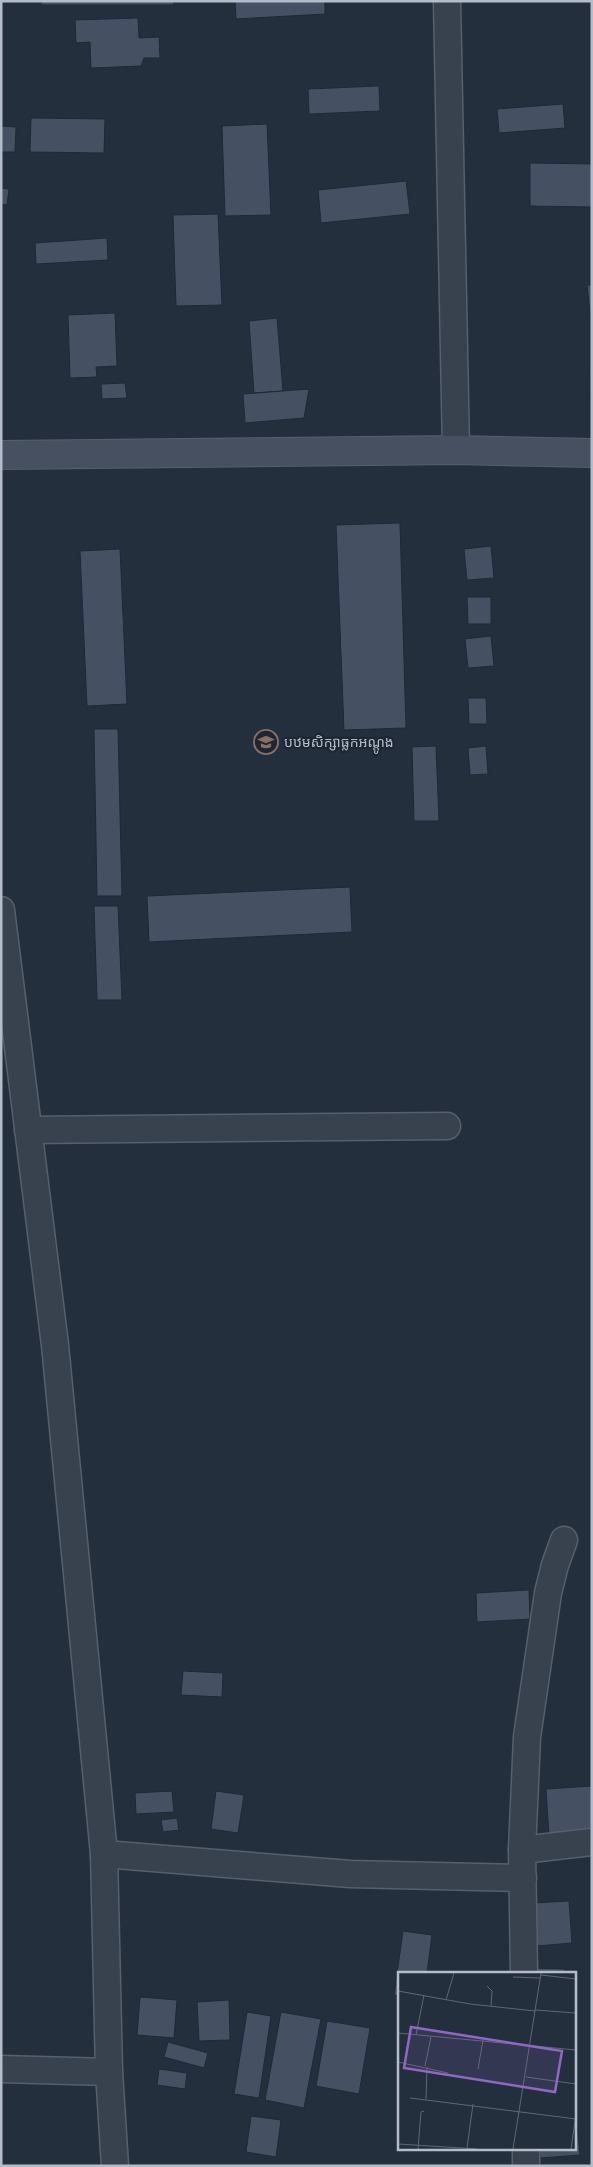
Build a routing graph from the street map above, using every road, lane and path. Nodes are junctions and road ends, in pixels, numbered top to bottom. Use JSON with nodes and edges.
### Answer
{"nodes":[{"id":1,"x":447,"y":1,"type":"edge"},
{"id":2,"x":456,"y":450,"type":"junction"},
{"id":3,"x":592,"y":453,"type":"edge"},
{"id":4,"x":1,"y":455,"type":"edge"},
{"id":5,"x":1,"y":910,"type":"edge"},
{"id":6,"x":447,"y":1126,"type":"dead end"},
{"id":7,"x":28,"y":1130,"type":"junction"},
{"id":8,"x":564,"y":1540,"type":"dead end"},
{"id":9,"x":592,"y":1842,"type":"edge"},
{"id":10,"x":522,"y":1850,"type":"junction"},
{"id":11,"x":104,"y":1854,"type":"junction"},
{"id":12,"x":522,"y":1878,"type":"junction"},
{"id":13,"x":524,"y":1972,"type":"edge"},
{"id":14,"x":1,"y":2069,"type":"edge"},
{"id":15,"x":109,"y":2072,"type":"junction"},
{"id":16,"x":526,"y":2150,"type":"edge"},
{"id":17,"x":115,"y":2166,"type":"edge"},
{"id":18,"x":526,"y":2166,"type":"edge"}],
"edges":[{"from":1,"to":2,"type":"street"},
{"from":2,"to":3,"type":"street"},
{"from":2,"to":4,"type":"street"},
{"from":5,"to":7,"type":"street"},
{"from":6,"to":7,"type":"street"},
{"from":7,"to":11,"type":"street"},
{"from":8,"to":10,"type":"street"},
{"from":9,"to":10,"type":"street"},
{"from":10,"to":12,"type":"street"},
{"from":11,"to":12,"type":"street"},
{"from":11,"to":15,"type":"street"},
{"from":12,"to":13,"type":"street"},
{"from":14,"to":15,"type":"street"},
{"from":15,"to":17,"type":"street"},
{"from":16,"to":18,"type":"street"}]}
